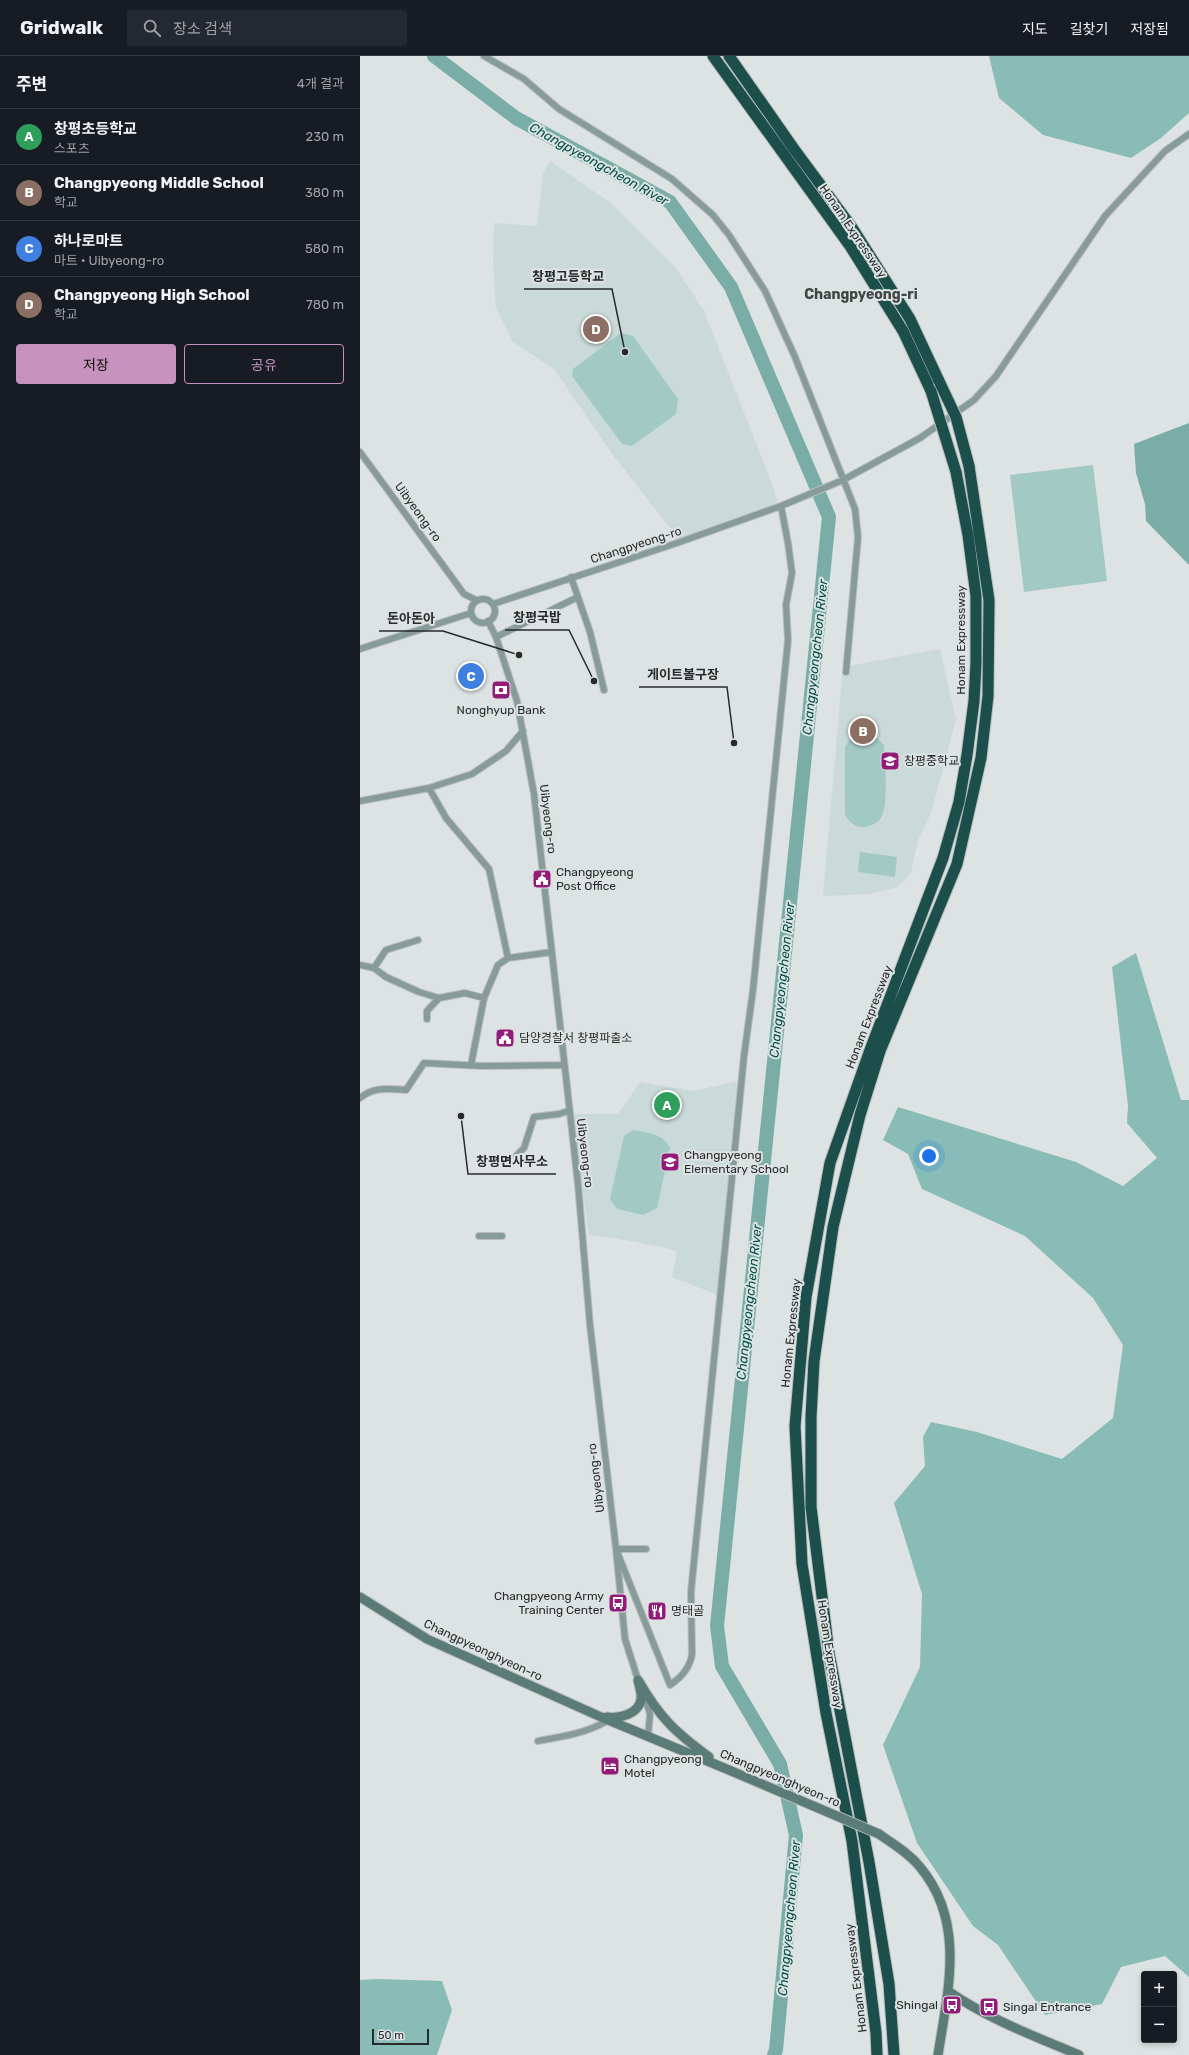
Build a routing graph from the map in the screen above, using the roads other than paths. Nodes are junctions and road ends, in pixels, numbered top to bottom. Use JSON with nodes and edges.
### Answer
{"nodes":[{"id":1,"x":484,"y":56,"type":"edge"},
{"id":2,"x":713,"y":56,"type":"edge"},
{"id":3,"x":729,"y":56,"type":"edge"},
{"id":4,"x":1189,"y":134,"type":"edge"},
{"id":5,"x":360,"y":452,"type":"edge"},
{"id":6,"x":843,"y":480,"type":"junction"},
{"id":7,"x":783,"y":505,"type":"junction"},
{"id":8,"x":571,"y":577,"type":"junction"},
{"id":9,"x":578,"y":597,"type":"junction"},
{"id":10,"x":476,"y":600,"type":"junction"},
{"id":11,"x":493,"y":604,"type":"junction"},
{"id":12,"x":471,"y":613,"type":"junction"},
{"id":13,"x":488,"y":621,"type":"junction"},
{"id":14,"x":496,"y":637,"type":"junction"},
{"id":15,"x":360,"y":649,"type":"edge"},
{"id":16,"x":846,"y":672,"type":"dead end"},
{"id":17,"x":604,"y":690,"type":"dead end"},
{"id":18,"x":523,"y":731,"type":"junction"},
{"id":19,"x":429,"y":788,"type":"junction"},
{"id":20,"x":360,"y":801,"type":"edge"},
{"id":21,"x":418,"y":940,"type":"dead end"},
{"id":22,"x":552,"y":952,"type":"junction"},
{"id":23,"x":508,"y":958,"type":"junction"},
{"id":24,"x":360,"y":965,"type":"edge"},
{"id":25,"x":374,"y":968,"type":"junction"},
{"id":26,"x":439,"y":998,"type":"junction"},
{"id":27,"x":484,"y":998,"type":"junction"},
{"id":28,"x":427,"y":1019,"type":"dead end"},
{"id":29,"x":471,"y":1065,"type":"junction"},
{"id":30,"x":564,"y":1066,"type":"junction"},
{"id":31,"x":360,"y":1098,"type":"edge"},
{"id":32,"x":568,"y":1111,"type":"junction"},
{"id":33,"x":516,"y":1156,"type":"dead end"},
{"id":34,"x":479,"y":1236,"type":"dead end"},
{"id":35,"x":502,"y":1236,"type":"dead end"},
{"id":36,"x":646,"y":1548,"type":"dead end"},
{"id":37,"x":616,"y":1549,"type":"junction"},
{"id":38,"x":360,"y":1597,"type":"edge"},
{"id":39,"x":638,"y":1680,"type":"junction"},
{"id":40,"x":595,"y":1714,"type":"junction"},
{"id":41,"x":609,"y":1720,"type":"junction"},
{"id":42,"x":648,"y":1736,"type":"junction"},
{"id":43,"x":538,"y":1741,"type":"dead end"},
{"id":44,"x":720,"y":1766,"type":"junction"},
{"id":45,"x":948,"y":1991,"type":"junction"},
{"id":46,"x":877,"y":2055,"type":"edge"},
{"id":47,"x":894,"y":2055,"type":"edge"},
{"id":48,"x":938,"y":2055,"type":"edge"},
{"id":49,"x":1079,"y":2055,"type":"edge"}],
"edges":[{"from":1,"to":6,"type":"street"},
{"from":2,"to":46,"type":"highway","name":"Honam Expressway","bridge":true},
{"from":3,"to":47,"type":"highway","name":"Honam Expressway","bridge":true},
{"from":4,"to":6,"type":"street","name":"Changpyeong-ro"},
{"from":5,"to":10,"type":"street","name":"Uibyeong-ro"},
{"from":6,"to":7,"type":"street","name":"Changpyeong-ro"},
{"from":6,"to":16,"type":"street"},
{"from":7,"to":8,"type":"street","name":"Changpyeong-ro"},
{"from":7,"to":37,"type":"street"},
{"from":8,"to":9,"type":"street"},
{"from":8,"to":11,"type":"street","name":"Changpyeong-ro"},
{"from":9,"to":14,"type":"street"},
{"from":9,"to":17,"type":"street"},
{"from":10,"to":11,"type":"street"},
{"from":10,"to":12,"type":"street"},
{"from":11,"to":13,"type":"street"},
{"from":12,"to":13,"type":"street"},
{"from":12,"to":15,"type":"street"},
{"from":13,"to":14,"type":"street","name":"Uibyeong-ro"},
{"from":14,"to":18,"type":"street","name":"Uibyeong-ro"},
{"from":18,"to":19,"type":"street"},
{"from":18,"to":22,"type":"street","name":"Uibyeong-ro"},
{"from":19,"to":20,"type":"street"},
{"from":19,"to":23,"type":"street"},
{"from":21,"to":25,"type":"street"},
{"from":22,"to":23,"type":"street"},
{"from":22,"to":30,"type":"street","name":"Uibyeong-ro"},
{"from":23,"to":27,"type":"street"},
{"from":24,"to":25,"type":"street"},
{"from":25,"to":26,"type":"street"},
{"from":26,"to":27,"type":"street"},
{"from":26,"to":28,"type":"street"},
{"from":27,"to":29,"type":"street"},
{"from":29,"to":30,"type":"street"},
{"from":29,"to":31,"type":"street"},
{"from":30,"to":32,"type":"street","name":"Uibyeong-ro"},
{"from":32,"to":33,"type":"street"},
{"from":32,"to":37,"type":"street","name":"Uibyeong-ro"},
{"from":34,"to":35,"type":"street"},
{"from":36,"to":37,"type":"street"},
{"from":37,"to":39,"type":"street","name":"Uibyeong-ro"},
{"from":38,"to":40,"type":"main road","name":"Changpyeonghyeon-ro"},
{"from":39,"to":40,"type":"main road"},
{"from":39,"to":42,"type":"street","name":"Uibyeong-ro"},
{"from":39,"to":44,"type":"main road"},
{"from":40,"to":41,"type":"main road","name":"Changpyeonghyeon-ro"},
{"from":41,"to":42,"type":"main road","name":"Changpyeonghyeon-ro"},
{"from":41,"to":43,"type":"street"},
{"from":42,"to":44,"type":"main road","name":"Changpyeonghyeon-ro"},
{"from":44,"to":45,"type":"main road","name":"Changpyeonghyeon-ro","bridge":true},
{"from":45,"to":48,"type":"main road","name":"Changpyeonghyeon-ro"},
{"from":45,"to":49,"type":"main road"}]}
